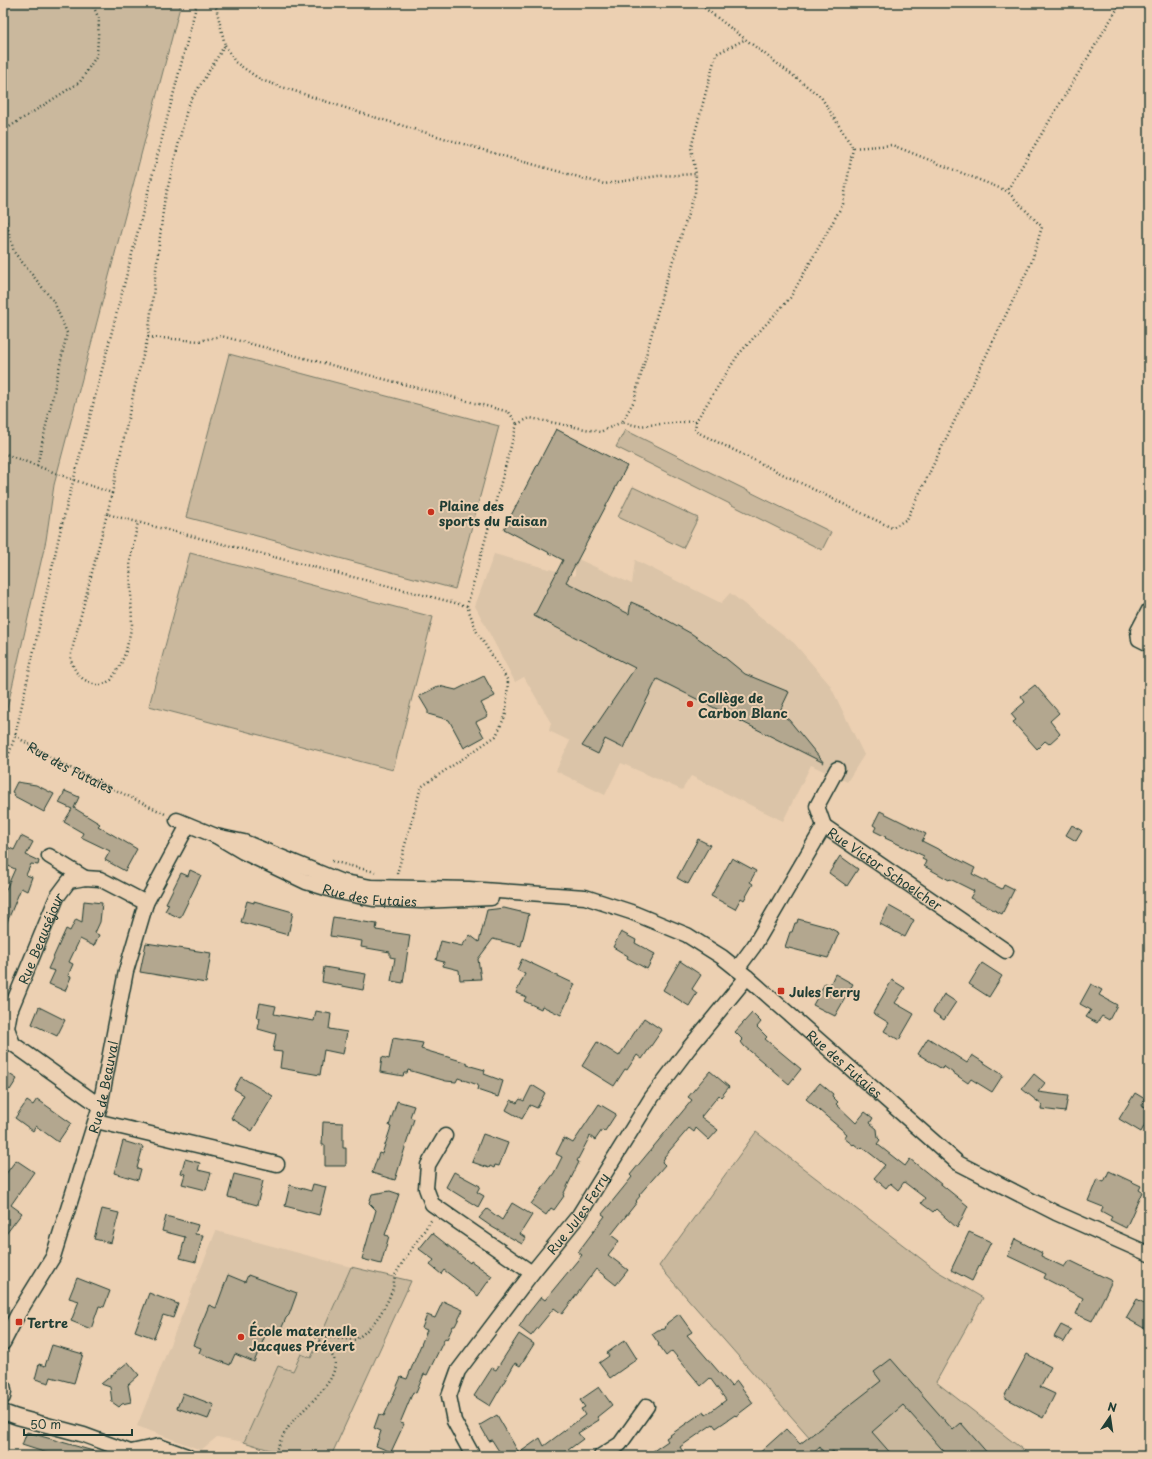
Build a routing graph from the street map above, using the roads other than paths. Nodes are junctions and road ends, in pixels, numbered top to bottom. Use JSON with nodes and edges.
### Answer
{"nodes":[{"id":1,"x":1149,"y":610,"type":"edge"},
{"id":2,"x":1149,"y":644,"type":"edge"},
{"id":3,"x":837,"y":769,"type":"dead end"},
{"id":4,"x":182,"y":822,"type":"joint"},
{"id":5,"x":824,"y":826,"type":"junction"},
{"id":6,"x":216,"y":836,"type":"junction"},
{"id":7,"x":49,"y":856,"type":"dead end"},
{"id":8,"x":85,"y":878,"type":"junction"},
{"id":9,"x":536,"y":894,"type":"junction"},
{"id":10,"x":146,"y":903,"type":"junction"},
{"id":11,"x":1006,"y":951,"type":"dead end"},
{"id":12,"x":742,"y":973,"type":"junction"},
{"id":13,"x":5,"y":1027,"type":"edge"},
{"id":14,"x":100,"y":1106,"type":"junction"},
{"id":15,"x":96,"y":1121,"type":"junction"},
{"id":16,"x":445,"y":1136,"type":"dead end"},
{"id":17,"x":277,"y":1164,"type":"dead end"},
{"id":18,"x":1149,"y":1254,"type":"edge"},
{"id":19,"x":532,"y":1273,"type":"junction"},
{"id":20,"x":3,"y":1343,"type":"edge"},
{"id":21,"x":3,"y":1385,"type":"edge"},
{"id":22,"x":3,"y":1397,"type":"edge"},
{"id":23,"x":647,"y":1406,"type":"dead end"},
{"id":24,"x":3,"y":1412,"type":"edge"},
{"id":25,"x":136,"y":1454,"type":"edge"},
{"id":26,"x":187,"y":1456,"type":"edge"},
{"id":27,"x":473,"y":1456,"type":"edge"},
{"id":28,"x":601,"y":1456,"type":"edge"}],
"edges":[{"from":1,"to":2,"type":"street"},
{"from":3,"to":5,"type":"street"},
{"from":4,"to":6,"type":"street","name":"Rue des Futaies"},
{"from":4,"to":10,"type":"street","name":"Rue de Beauval"},
{"from":5,"to":11,"type":"street","name":"Rue Victor Schoelcher"},
{"from":5,"to":12,"type":"street","name":"Rue Victor Schoelcher"},
{"from":6,"to":9,"type":"street","name":"Rue des Futaies"},
{"from":6,"to":9,"type":"street","name":"Rue des Futaies"},
{"from":7,"to":8,"type":"street"},
{"from":8,"to":10,"type":"street"},
{"from":8,"to":13,"type":"street","name":"Rue Beauséjour"},
{"from":9,"to":12,"type":"street","name":"Rue des Futaies"},
{"from":10,"to":14,"type":"street","name":"Rue de Beauval"},
{"from":12,"to":18,"type":"street","name":"Rue des Futaies"},
{"from":12,"to":19,"type":"street","name":"Rue Jules Ferry"},
{"from":13,"to":14,"type":"street","name":"Rue Beauséjour"},
{"from":14,"to":15,"type":"street","name":"Rue de Beauval"},
{"from":15,"to":17,"type":"street"},
{"from":15,"to":20,"type":"street","name":"Rue de Beauval"},
{"from":16,"to":19,"type":"street"},
{"from":19,"to":27,"type":"street","name":"Rue Jules Ferry"},
{"from":21,"to":22,"type":"street"},
{"from":23,"to":28,"type":"street"},
{"from":24,"to":25,"type":"street"},
{"from":25,"to":26,"type":"street"}]}
